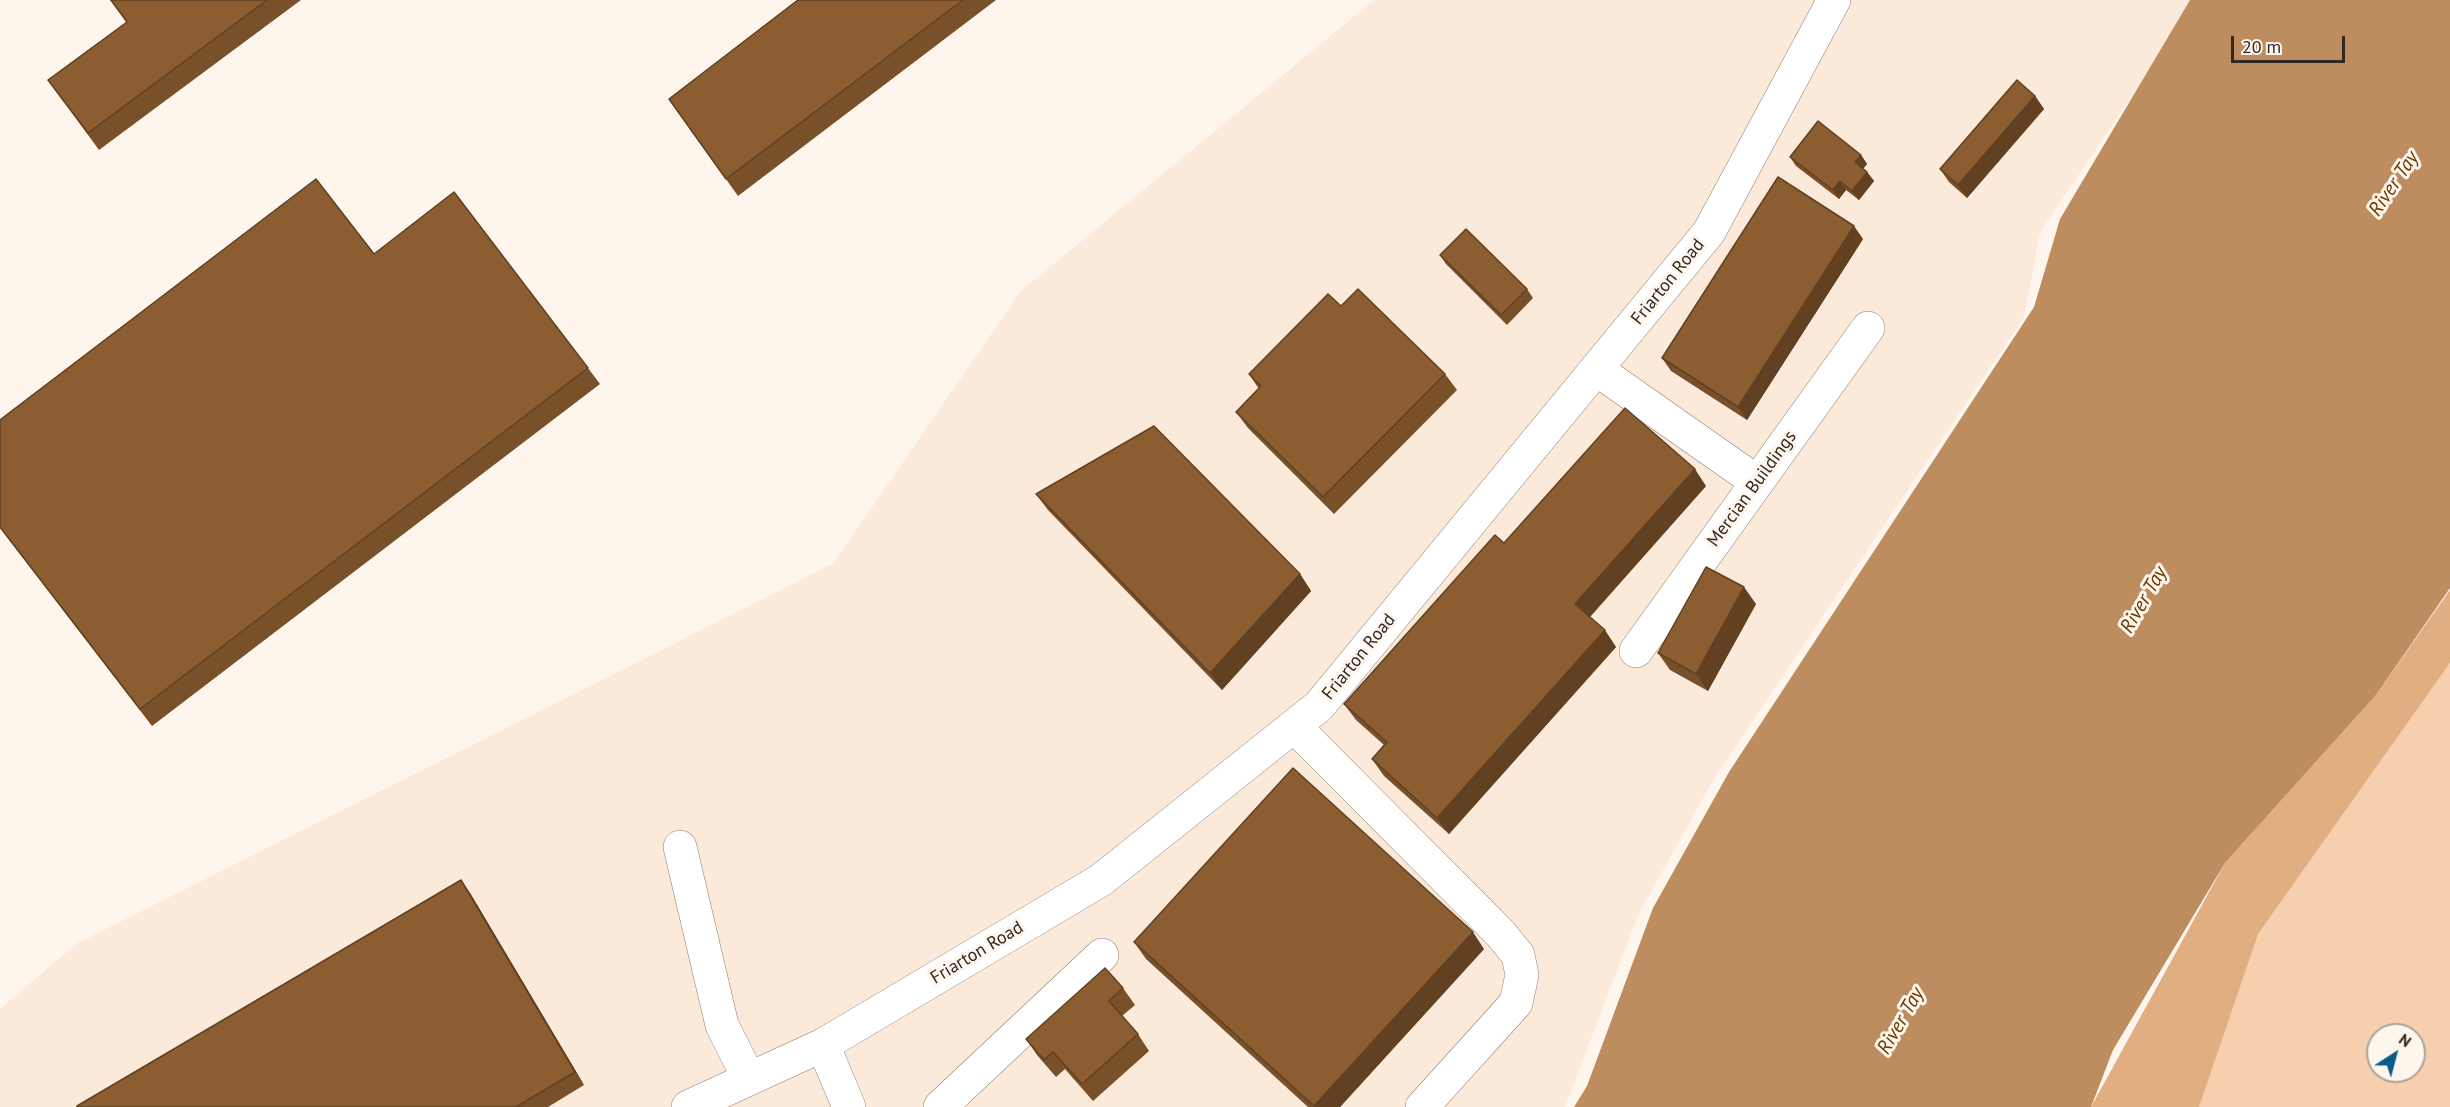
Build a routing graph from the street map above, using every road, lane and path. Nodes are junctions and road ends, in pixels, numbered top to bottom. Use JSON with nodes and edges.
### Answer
{"nodes":[{"id":1,"x":1834,"y":0,"type":"edge"},
{"id":2,"x":1868,"y":328,"type":"dead end"},
{"id":3,"x":1596,"y":369,"type":"junction"},
{"id":4,"x":1757,"y":482,"type":"junction"},
{"id":5,"x":1636,"y":651,"type":"dead end"},
{"id":6,"x":1294,"y":726,"type":"junction"},
{"id":7,"x":680,"y":848,"type":"dead end"},
{"id":8,"x":1102,"y":955,"type":"dead end"},
{"id":9,"x":823,"y":1045,"type":"junction"},
{"id":10,"x":749,"y":1079,"type":"junction"},
{"id":11,"x":688,"y":1107,"type":"edge"},
{"id":12,"x":849,"y":1107,"type":"edge"},
{"id":13,"x":940,"y":1107,"type":"edge"},
{"id":14,"x":1422,"y":1107,"type":"edge"}],
"edges":[{"from":1,"to":3,"type":"street","name":"Friarton Road"},
{"from":2,"to":4,"type":"street","name":"Mercian Buildings"},
{"from":3,"to":4,"type":"street"},
{"from":3,"to":6,"type":"street","name":"Friarton Road"},
{"from":4,"to":5,"type":"street","name":"Mercian Buildings"},
{"from":6,"to":9,"type":"street","name":"Friarton Road"},
{"from":6,"to":14,"type":"street"},
{"from":7,"to":10,"type":"street"},
{"from":8,"to":13,"type":"street"},
{"from":9,"to":10,"type":"street","name":"Friarton Road"},
{"from":9,"to":12,"type":"street"},
{"from":10,"to":11,"type":"street","name":"Friarton Road"}]}
